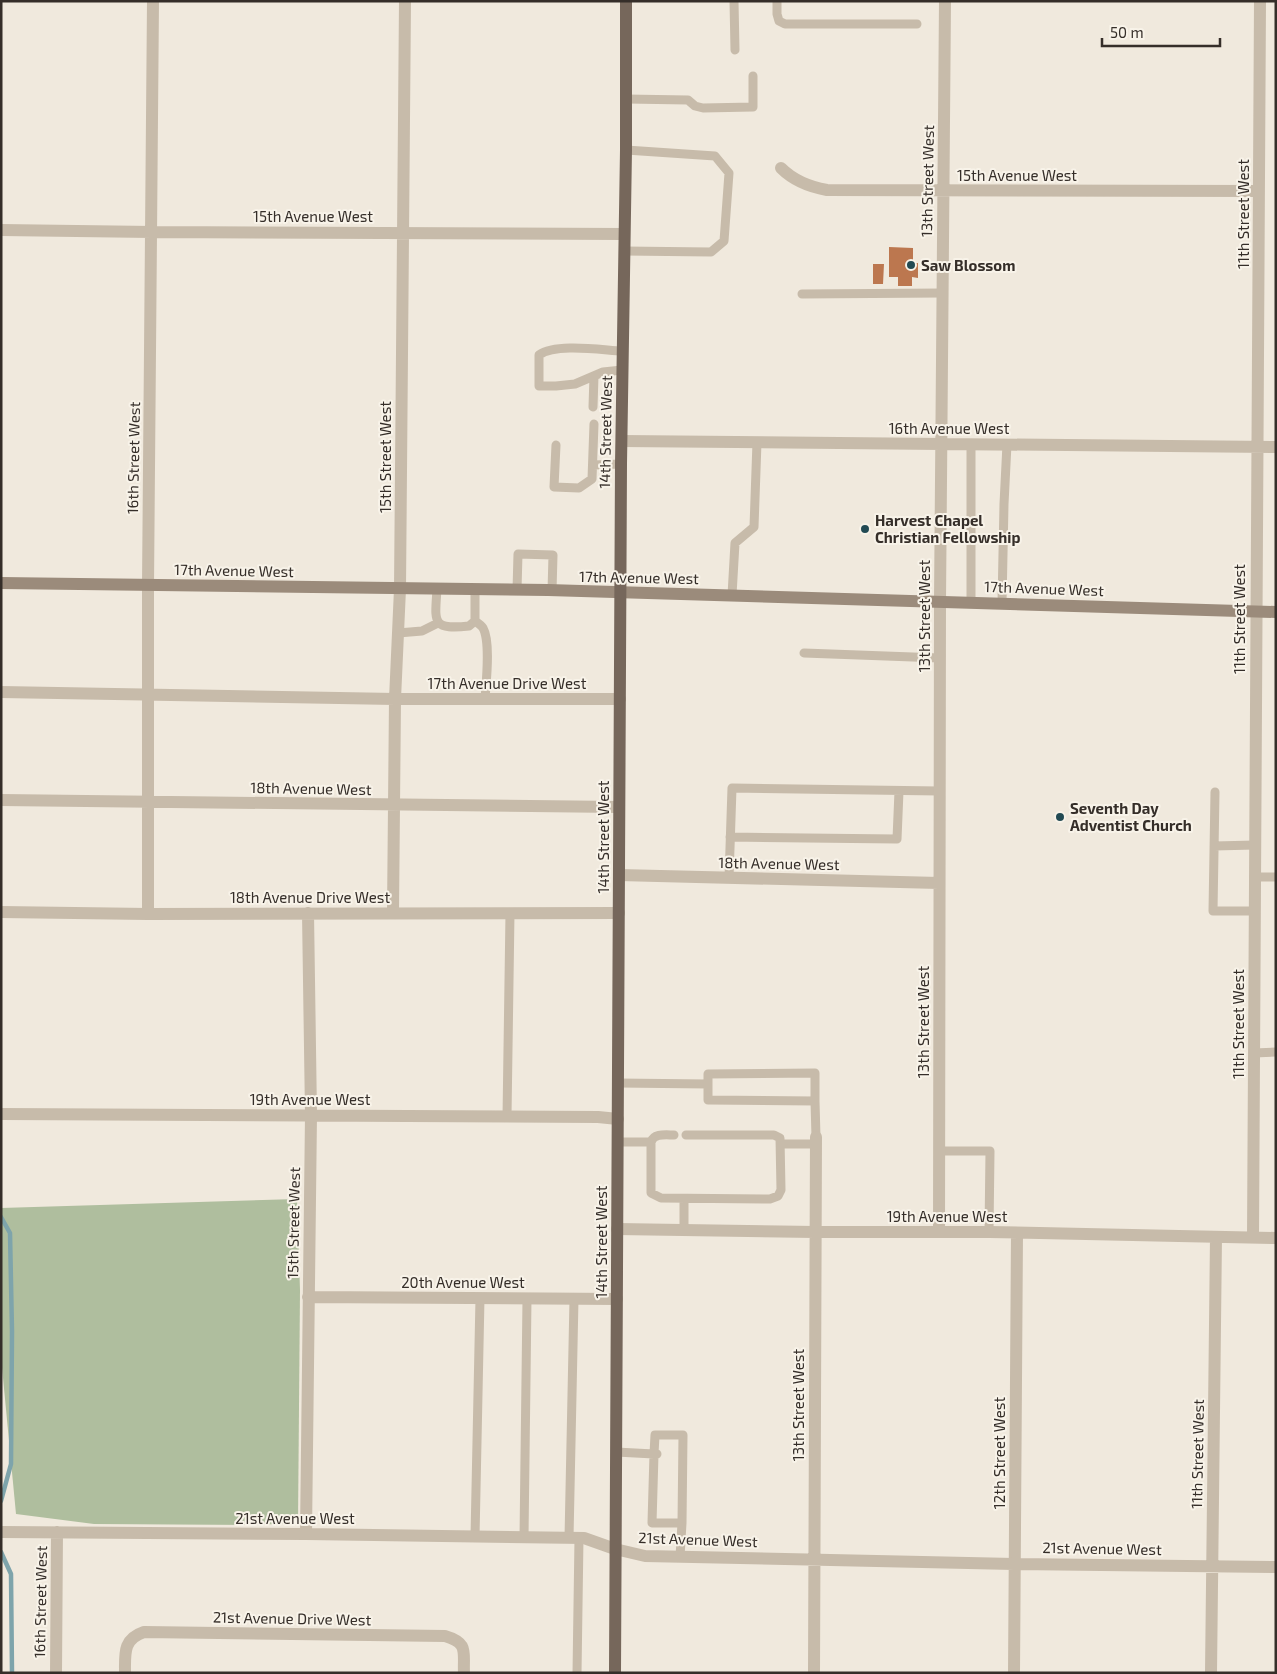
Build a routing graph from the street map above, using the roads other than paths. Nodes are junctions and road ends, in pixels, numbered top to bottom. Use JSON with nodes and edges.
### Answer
{"nodes":[{"id":1,"x":153,"y":1,"type":"edge"},
{"id":2,"x":405,"y":1,"type":"edge"},
{"id":3,"x":626,"y":1,"type":"edge"},
{"id":4,"x":734,"y":1,"type":"edge"},
{"id":5,"x":778,"y":1,"type":"edge"},
{"id":6,"x":945,"y":1,"type":"edge"},
{"id":7,"x":1260,"y":1,"type":"edge"},
{"id":8,"x":918,"y":24,"type":"dead end"},
{"id":9,"x":735,"y":50,"type":"dead end"},
{"id":10,"x":753,"y":76,"type":"dead end"},
{"id":11,"x":626,"y":99,"type":"junction"},
{"id":12,"x":626,"y":150,"type":"junction"},
{"id":13,"x":781,"y":168,"type":"dead end"},
{"id":14,"x":943,"y":191,"type":"junction"},
{"id":15,"x":1259,"y":191,"type":"junction"},
{"id":16,"x":1,"y":230,"type":"edge"},
{"id":17,"x":152,"y":232,"type":"junction"},
{"id":18,"x":403,"y":232,"type":"junction"},
{"id":19,"x":624,"y":234,"type":"junction"},
{"id":20,"x":624,"y":251,"type":"junction"},
{"id":21,"x":942,"y":293,"type":"junction"},
{"id":22,"x":802,"y":294,"type":"dead end"},
{"id":23,"x":622,"y":351,"type":"junction"},
{"id":24,"x":622,"y":370,"type":"junction"},
{"id":25,"x":594,"y":376,"type":"junction"},
{"id":26,"x":593,"y":407,"type":"dead end"},
{"id":27,"x":594,"y":424,"type":"dead end"},
{"id":28,"x":622,"y":441,"type":"junction"},
{"id":29,"x":756,"y":442,"type":"junction"},
{"id":30,"x":942,"y":444,"type":"junction"},
{"id":31,"x":971,"y":444,"type":"junction"},
{"id":32,"x":1007,"y":444,"type":"junction"},
{"id":33,"x":556,"y":445,"type":"dead end"},
{"id":34,"x":1257,"y":447,"type":"junction"},
{"id":35,"x":1276,"y":447,"type":"edge"},
{"id":36,"x":621,"y":464,"type":"junction"},
{"id":37,"x":593,"y":465,"type":"junction"},
{"id":38,"x":1,"y":583,"type":"edge"},
{"id":39,"x":148,"y":586,"type":"junction"},
{"id":40,"x":400,"y":589,"type":"junction"},
{"id":41,"x":436,"y":589,"type":"junction"},
{"id":42,"x":476,"y":590,"type":"junction"},
{"id":43,"x":517,"y":590,"type":"junction"},
{"id":44,"x":552,"y":591,"type":"junction"},
{"id":45,"x":621,"y":592,"type":"junction"},
{"id":46,"x":732,"y":595,"type":"junction"},
{"id":47,"x":940,"y":601,"type":"junction"},
{"id":48,"x":971,"y":602,"type":"junction"},
{"id":49,"x":1002,"y":603,"type":"junction"},
{"id":50,"x":1256,"y":612,"type":"junction"},
{"id":51,"x":1276,"y":612,"type":"edge"},
{"id":52,"x":474,"y":621,"type":"junction"},
{"id":53,"x":438,"y":623,"type":"junction"},
{"id":54,"x":398,"y":633,"type":"junction"},
{"id":55,"x":804,"y":653,"type":"dead end"},
{"id":56,"x":940,"y":658,"type":"junction"},
{"id":57,"x":1,"y":692,"type":"edge"},
{"id":58,"x":149,"y":695,"type":"junction"},
{"id":59,"x":395,"y":699,"type":"junction"},
{"id":60,"x":485,"y":699,"type":"junction"},
{"id":61,"x":620,"y":699,"type":"junction"},
{"id":62,"x":899,"y":791,"type":"junction"},
{"id":63,"x":939,"y":791,"type":"junction"},
{"id":64,"x":1214,"y":792,"type":"dead end"},
{"id":65,"x":1,"y":800,"type":"edge"},
{"id":66,"x":148,"y":801,"type":"junction"},
{"id":67,"x":393,"y":806,"type":"junction"},
{"id":68,"x":619,"y":808,"type":"junction"},
{"id":69,"x":730,"y":836,"type":"junction"},
{"id":70,"x":1255,"y":845,"type":"junction"},
{"id":71,"x":1214,"y":846,"type":"junction"},
{"id":72,"x":619,"y":875,"type":"junction"},
{"id":73,"x":1254,"y":877,"type":"junction"},
{"id":74,"x":1276,"y":877,"type":"edge"},
{"id":75,"x":728,"y":878,"type":"junction"},
{"id":76,"x":939,"y":883,"type":"junction"},
{"id":77,"x":1254,"y":911,"type":"junction"},
{"id":78,"x":1,"y":912,"type":"edge"},
{"id":79,"x":308,"y":913,"type":"junction"},
{"id":80,"x":393,"y":913,"type":"junction"},
{"id":81,"x":510,"y":913,"type":"junction"},
{"id":82,"x":618,"y":913,"type":"junction"},
{"id":83,"x":148,"y":914,"type":"junction"},
{"id":84,"x":1276,"y":1052,"type":"edge"},
{"id":85,"x":1254,"y":1053,"type":"junction"},
{"id":86,"x":618,"y":1083,"type":"junction"},
{"id":87,"x":708,"y":1084,"type":"junction"},
{"id":88,"x":815,"y":1101,"type":"junction"},
{"id":89,"x":1,"y":1114,"type":"edge"},
{"id":90,"x":311,"y":1115,"type":"junction"},
{"id":91,"x":507,"y":1117,"type":"junction"},
{"id":92,"x":618,"y":1119,"type":"junction"},
{"id":93,"x":674,"y":1135,"type":"dead end"},
{"id":94,"x":686,"y":1135,"type":"dead end"},
{"id":95,"x":816,"y":1140,"type":"junction"},
{"id":96,"x":617,"y":1142,"type":"junction"},
{"id":97,"x":651,"y":1142,"type":"junction"},
{"id":98,"x":781,"y":1144,"type":"junction"},
{"id":99,"x":939,"y":1151,"type":"junction"},
{"id":100,"x":684,"y":1199,"type":"junction"},
{"id":101,"x":617,"y":1229,"type":"junction"},
{"id":102,"x":684,"y":1230,"type":"junction"},
{"id":103,"x":815,"y":1232,"type":"junction"},
{"id":104,"x":939,"y":1232,"type":"junction"},
{"id":105,"x":990,"y":1232,"type":"junction"},
{"id":106,"x":1017,"y":1233,"type":"junction"},
{"id":107,"x":1216,"y":1237,"type":"junction"},
{"id":108,"x":1253,"y":1237,"type":"junction"},
{"id":109,"x":1276,"y":1238,"type":"edge"},
{"id":110,"x":308,"y":1297,"type":"junction"},
{"id":111,"x":480,"y":1298,"type":"junction"},
{"id":112,"x":527,"y":1299,"type":"junction"},
{"id":113,"x":574,"y":1299,"type":"junction"},
{"id":114,"x":617,"y":1299,"type":"junction"},
{"id":115,"x":616,"y":1452,"type":"junction"},
{"id":116,"x":656,"y":1454,"type":"junction"},
{"id":117,"x":682,"y":1524,"type":"junction"},
{"id":118,"x":4,"y":1532,"type":"edge"},
{"id":119,"x":57,"y":1532,"type":"junction"},
{"id":120,"x":306,"y":1534,"type":"junction"},
{"id":121,"x":475,"y":1537,"type":"junction"},
{"id":122,"x":524,"y":1538,"type":"junction"},
{"id":123,"x":574,"y":1538,"type":"junction"},
{"id":124,"x":615,"y":1549,"type":"junction"},
{"id":125,"x":680,"y":1557,"type":"junction"},
{"id":126,"x":814,"y":1560,"type":"junction"},
{"id":127,"x":1014,"y":1564,"type":"junction"},
{"id":128,"x":1212,"y":1566,"type":"junction"},
{"id":129,"x":1276,"y":1567,"type":"edge"},
{"id":130,"x":56,"y":1673,"type":"edge"},
{"id":131,"x":125,"y":1673,"type":"edge"},
{"id":132,"x":464,"y":1673,"type":"edge"},
{"id":133,"x":577,"y":1673,"type":"edge"},
{"id":134,"x":615,"y":1673,"type":"edge"},
{"id":135,"x":814,"y":1673,"type":"edge"},
{"id":136,"x":1014,"y":1673,"type":"edge"},
{"id":137,"x":1211,"y":1673,"type":"edge"}],
"edges":[{"from":1,"to":17,"type":"street","name":"16th Street West"},
{"from":2,"to":18,"type":"street","name":"15th Street West"},
{"from":3,"to":11,"type":"main road","name":"14th Street West"},
{"from":4,"to":9,"type":"lane"},
{"from":5,"to":8,"type":"lane"},
{"from":6,"to":14,"type":"street","name":"13th Street West"},
{"from":7,"to":15,"type":"street","name":"11th Street West"},
{"from":10,"to":11,"type":"lane"},
{"from":11,"to":12,"type":"main road","name":"14th Street West"},
{"from":12,"to":19,"type":"main road","name":"14th Street West"},
{"from":12,"to":20,"type":"lane"},
{"from":13,"to":14,"type":"street","name":"15th Avenue West"},
{"from":14,"to":15,"type":"street","name":"15th Avenue West"},
{"from":14,"to":21,"type":"street","name":"13th Street West"},
{"from":15,"to":34,"type":"street","name":"11th Street West"},
{"from":16,"to":17,"type":"street","name":"15th Avenue West"},
{"from":17,"to":18,"type":"street","name":"15th Avenue West"},
{"from":17,"to":39,"type":"street","name":"16th Street West"},
{"from":18,"to":19,"type":"street","name":"15th Avenue West"},
{"from":18,"to":40,"type":"street","name":"15th Street West"},
{"from":19,"to":20,"type":"main road","name":"14th Street West"},
{"from":20,"to":23,"type":"main road","name":"14th Street West"},
{"from":21,"to":22,"type":"lane"},
{"from":21,"to":30,"type":"street","name":"13th Street West"},
{"from":23,"to":24,"type":"main road","name":"14th Street West"},
{"from":23,"to":25,"type":"lane"},
{"from":24,"to":25,"type":"lane"},
{"from":24,"to":28,"type":"main road","name":"14th Street West"},
{"from":25,"to":26,"type":"lane"},
{"from":27,"to":37,"type":"lane"},
{"from":28,"to":29,"type":"street","name":"16th Avenue West"},
{"from":28,"to":36,"type":"main road","name":"14th Street West"},
{"from":29,"to":30,"type":"street","name":"16th Avenue West"},
{"from":29,"to":46,"type":"lane"},
{"from":30,"to":31,"type":"street","name":"16th Avenue West"},
{"from":30,"to":47,"type":"street","name":"13th Street West"},
{"from":31,"to":32,"type":"street","name":"16th Avenue West"},
{"from":31,"to":48,"type":"lane"},
{"from":32,"to":34,"type":"street","name":"16th Avenue West"},
{"from":32,"to":49,"type":"lane"},
{"from":33,"to":37,"type":"lane"},
{"from":34,"to":35,"type":"street","name":"16th Avenue West"},
{"from":34,"to":50,"type":"street","name":"11th Street West"},
{"from":36,"to":37,"type":"lane"},
{"from":36,"to":45,"type":"main road","name":"14th Street West"},
{"from":38,"to":39,"type":"street","name":"17th Avenue West"},
{"from":39,"to":40,"type":"street","name":"17th Avenue West"},
{"from":39,"to":58,"type":"street","name":"16th Street West"},
{"from":40,"to":41,"type":"street","name":"17th Avenue West"},
{"from":40,"to":54,"type":"street","name":"15th Street West"},
{"from":41,"to":42,"type":"street","name":"17th Avenue West"},
{"from":41,"to":53,"type":"lane"},
{"from":42,"to":43,"type":"street","name":"17th Avenue West"},
{"from":42,"to":52,"type":"lane"},
{"from":43,"to":44,"type":"street","name":"17th Avenue West"},
{"from":43,"to":44,"type":"lane"},
{"from":44,"to":45,"type":"street","name":"17th Avenue West"},
{"from":45,"to":46,"type":"street","name":"17th Avenue West"},
{"from":45,"to":61,"type":"main road","name":"14th Street West"},
{"from":46,"to":47,"type":"street","name":"17th Avenue West"},
{"from":47,"to":48,"type":"street","name":"17th Avenue West"},
{"from":47,"to":56,"type":"street","name":"13th Street West"},
{"from":48,"to":49,"type":"street","name":"17th Avenue West"},
{"from":49,"to":50,"type":"street","name":"17th Avenue West"},
{"from":50,"to":51,"type":"street","name":"17th Avenue West"},
{"from":50,"to":70,"type":"street","name":"11th Street West"},
{"from":52,"to":53,"type":"lane"},
{"from":52,"to":60,"type":"lane"},
{"from":53,"to":54,"type":"lane"},
{"from":54,"to":59,"type":"street","name":"15th Street West"},
{"from":55,"to":56,"type":"lane"},
{"from":56,"to":63,"type":"street","name":"13th Street West"},
{"from":57,"to":58,"type":"street","name":"17th Avenue Drive West"},
{"from":58,"to":59,"type":"street","name":"17th Avenue Drive West"},
{"from":58,"to":66,"type":"street","name":"16th Street West"},
{"from":59,"to":60,"type":"street","name":"17th Avenue Drive West"},
{"from":59,"to":67,"type":"street","name":"15th Street West"},
{"from":60,"to":61,"type":"street","name":"17th Avenue Drive West"},
{"from":61,"to":68,"type":"main road","name":"14th Street West"},
{"from":62,"to":63,"type":"lane"},
{"from":62,"to":69,"type":"lane"},
{"from":62,"to":69,"type":"lane"},
{"from":63,"to":76,"type":"street","name":"13th Street West"},
{"from":64,"to":71,"type":"lane"},
{"from":65,"to":66,"type":"street","name":"18th Avenue West"},
{"from":66,"to":67,"type":"street","name":"18th Avenue West"},
{"from":66,"to":83,"type":"street","name":"16th Street West"},
{"from":67,"to":68,"type":"street","name":"18th Avenue West"},
{"from":67,"to":80,"type":"street","name":"15th Street West"},
{"from":68,"to":72,"type":"main road","name":"14th Street West"},
{"from":69,"to":75,"type":"lane"},
{"from":70,"to":71,"type":"lane"},
{"from":70,"to":73,"type":"street","name":"11th Street West"},
{"from":71,"to":77,"type":"lane"},
{"from":72,"to":75,"type":"street","name":"18th Avenue West"},
{"from":72,"to":82,"type":"main road","name":"14th Street West"},
{"from":73,"to":74,"type":"lane"},
{"from":73,"to":77,"type":"street","name":"11th Street West"},
{"from":75,"to":76,"type":"street","name":"18th Avenue West"},
{"from":76,"to":99,"type":"street","name":"13th Street West"},
{"from":77,"to":85,"type":"street","name":"11th Street West"},
{"from":78,"to":83,"type":"street","name":"18th Avenue Drive West"},
{"from":79,"to":80,"type":"street","name":"18th Avenue Drive West"},
{"from":79,"to":83,"type":"street","name":"18th Avenue Drive West"},
{"from":79,"to":90,"type":"street","name":"15th Street West"},
{"from":80,"to":81,"type":"street","name":"18th Avenue Drive West"},
{"from":81,"to":82,"type":"street","name":"18th Avenue Drive West"},
{"from":81,"to":91,"type":"lane"},
{"from":82,"to":86,"type":"main road","name":"14th Street West"},
{"from":84,"to":85,"type":"lane"},
{"from":85,"to":108,"type":"street","name":"11th Street West"},
{"from":86,"to":87,"type":"lane"},
{"from":86,"to":92,"type":"main road","name":"14th Street West"},
{"from":87,"to":88,"type":"lane"},
{"from":87,"to":88,"type":"lane"},
{"from":88,"to":95,"type":"lane"},
{"from":89,"to":90,"type":"street","name":"19th Avenue West"},
{"from":90,"to":91,"type":"street","name":"19th Avenue West"},
{"from":90,"to":110,"type":"street","name":"15th Street West"},
{"from":91,"to":92,"type":"street","name":"19th Avenue West"},
{"from":92,"to":96,"type":"main road","name":"14th Street West"},
{"from":93,"to":97,"type":"lane"},
{"from":94,"to":98,"type":"lane"},
{"from":95,"to":98,"type":"lane"},
{"from":95,"to":103,"type":"street","name":"13th Street West"},
{"from":96,"to":97,"type":"lane"},
{"from":96,"to":101,"type":"main road","name":"14th Street West"},
{"from":97,"to":100,"type":"lane"},
{"from":98,"to":100,"type":"lane"},
{"from":99,"to":104,"type":"street","name":"13th Street West"},
{"from":99,"to":105,"type":"lane"},
{"from":100,"to":102,"type":"lane"},
{"from":101,"to":102,"type":"street","name":"19th Avenue West"},
{"from":101,"to":114,"type":"main road","name":"14th Street West"},
{"from":102,"to":103,"type":"street","name":"19th Avenue West"},
{"from":103,"to":104,"type":"street","name":"19th Avenue West"},
{"from":103,"to":126,"type":"street","name":"13th Street West"},
{"from":104,"to":105,"type":"street","name":"19th Avenue West"},
{"from":105,"to":106,"type":"street","name":"19th Avenue West"},
{"from":106,"to":107,"type":"street","name":"19th Avenue West"},
{"from":106,"to":127,"type":"street","name":"12th Street West"},
{"from":107,"to":108,"type":"street","name":"19th Avenue West"},
{"from":107,"to":128,"type":"street","name":"11th Street West"},
{"from":108,"to":109,"type":"street","name":"19th Avenue West"},
{"from":110,"to":111,"type":"street","name":"20th Avenue West"},
{"from":110,"to":120,"type":"street","name":"15th Street West"},
{"from":111,"to":112,"type":"street","name":"20th Avenue West"},
{"from":111,"to":121,"type":"lane"},
{"from":112,"to":113,"type":"street","name":"20th Avenue West"},
{"from":112,"to":122,"type":"lane"},
{"from":113,"to":114,"type":"street","name":"20th Avenue West"},
{"from":113,"to":123,"type":"lane"},
{"from":114,"to":115,"type":"main road","name":"14th Street West"},
{"from":115,"to":116,"type":"lane"},
{"from":115,"to":124,"type":"main road","name":"14th Street West"},
{"from":116,"to":117,"type":"lane"},
{"from":116,"to":117,"type":"lane"},
{"from":117,"to":125,"type":"lane"},
{"from":118,"to":119,"type":"street","name":"21st Avenue West"},
{"from":119,"to":120,"type":"street","name":"21st Avenue West"},
{"from":119,"to":130,"type":"street","name":"16th Street West"},
{"from":120,"to":121,"type":"street","name":"21st Avenue West"},
{"from":121,"to":122,"type":"street","name":"21st Avenue West"},
{"from":122,"to":123,"type":"street","name":"21st Avenue West"},
{"from":123,"to":124,"type":"street","name":"21st Avenue West"},
{"from":123,"to":133,"type":"lane"},
{"from":124,"to":125,"type":"street","name":"21st Avenue West"},
{"from":124,"to":134,"type":"main road","name":"14th Street West"},
{"from":125,"to":126,"type":"street","name":"21st Avenue West"},
{"from":126,"to":127,"type":"street","name":"21st Avenue West"},
{"from":126,"to":135,"type":"street","name":"13th Street West"},
{"from":127,"to":128,"type":"street","name":"21st Avenue West"},
{"from":127,"to":136,"type":"street","name":"12th Street West"},
{"from":128,"to":129,"type":"street","name":"21st Avenue West"},
{"from":128,"to":137,"type":"street","name":"11th Street West"},
{"from":131,"to":132,"type":"street","name":"21st Avenue Drive West"}]}
